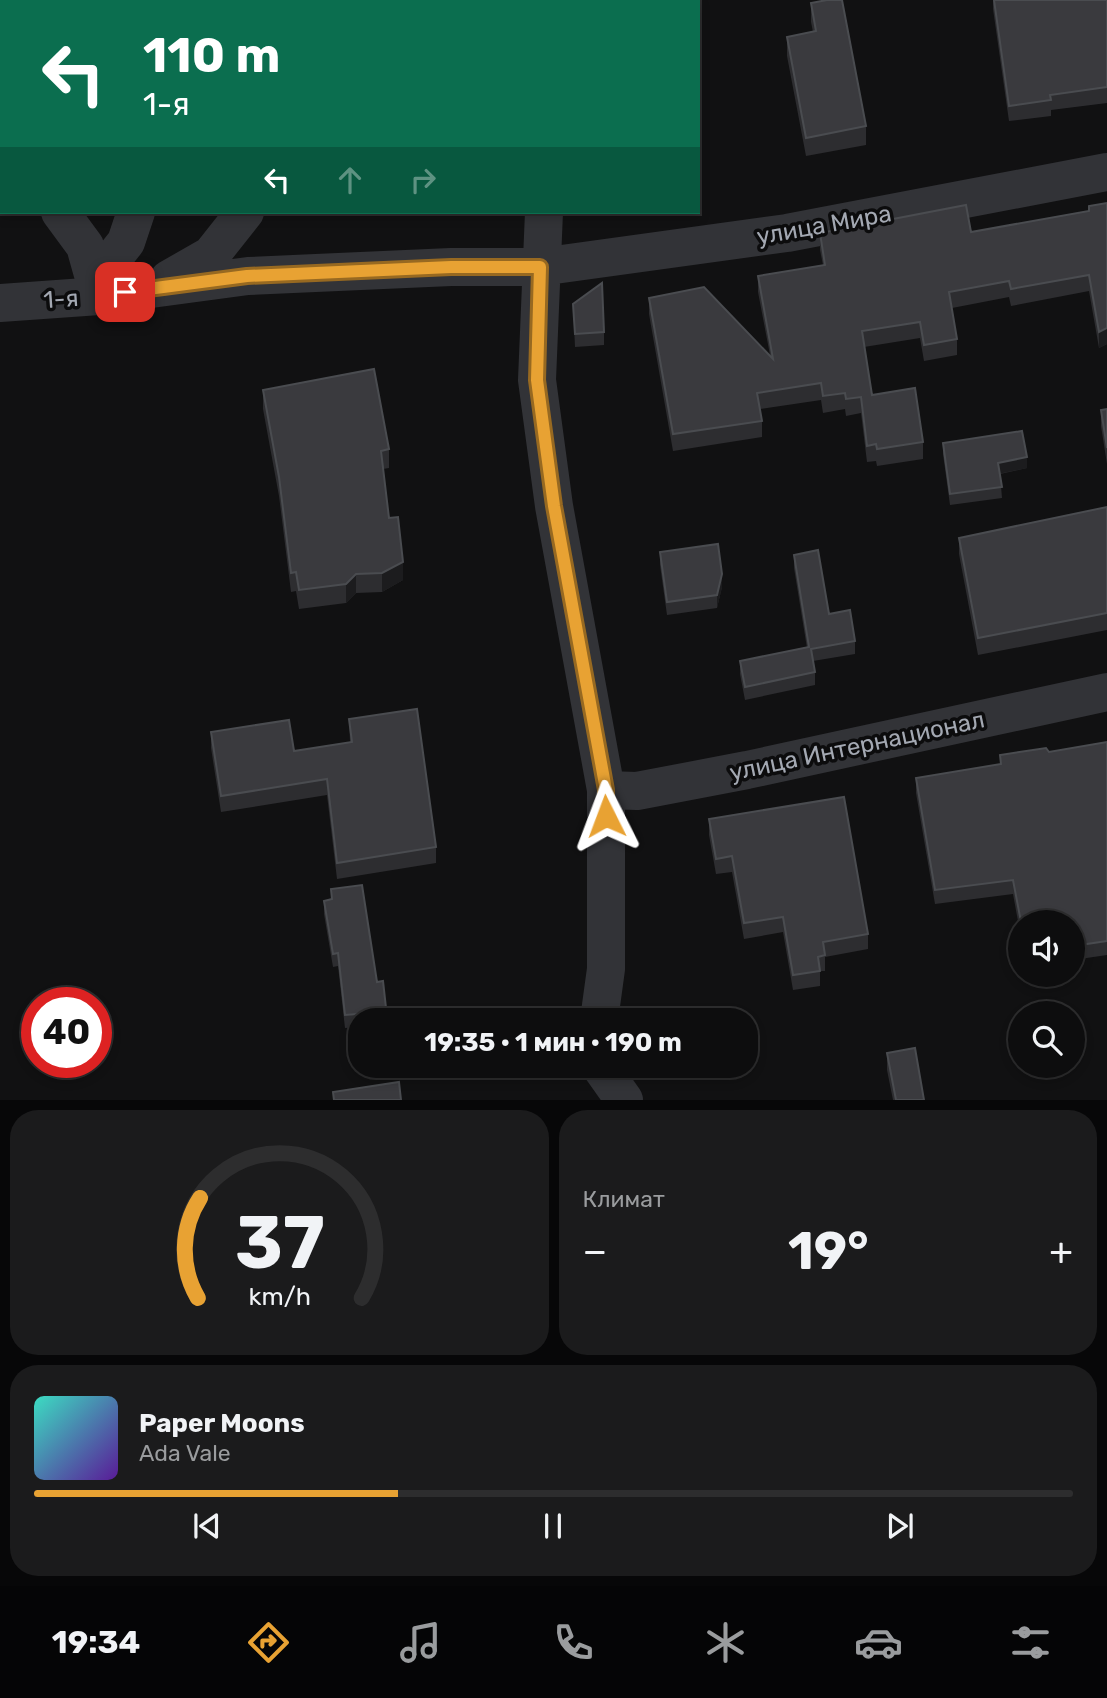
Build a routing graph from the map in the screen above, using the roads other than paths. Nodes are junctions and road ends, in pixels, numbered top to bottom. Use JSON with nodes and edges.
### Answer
{"nodes":[{"id":1,"x":1107,"y":173,"type":"edge"},
{"id":2,"x":61,"y":214,"type":"edge"},
{"id":3,"x":135,"y":214,"type":"edge"},
{"id":4,"x":243,"y":214,"type":"edge"},
{"id":5,"x":544,"y":214,"type":"edge"},
{"id":6,"x":540,"y":267,"type":"junction"},
{"id":7,"x":97,"y":289,"type":"junction"},
{"id":8,"x":152,"y":289,"type":"junction"},
{"id":9,"x":0,"y":303,"type":"edge"},
{"id":10,"x":1107,"y":692,"type":"edge"},
{"id":11,"x":606,"y":790,"type":"junction"},
{"id":12,"x":600,"y":1008,"type":"edge"},
{"id":13,"x":591,"y":1078,"type":"edge"},
{"id":14,"x":608,"y":1078,"type":"edge"},
{"id":15,"x":588,"y":1100,"type":"edge"},
{"id":16,"x":624,"y":1100,"type":"edge"}],
"edges":[{"from":1,"to":6,"type":"street","name":"улица Мира"},
{"from":2,"to":7,"type":"street"},
{"from":3,"to":7,"type":"street"},
{"from":4,"to":8,"type":"street"},
{"from":5,"to":6,"type":"street"},
{"from":6,"to":8,"type":"street","name":"1-я"},
{"from":6,"to":11,"type":"street"},
{"from":7,"to":8,"type":"street","name":"1-я"},
{"from":7,"to":9,"type":"street","name":"1-я"},
{"from":10,"to":11,"type":"street","name":"улица Интернационал"},
{"from":11,"to":12,"type":"street"},
{"from":13,"to":15,"type":"street"},
{"from":14,"to":16,"type":"street"}]}
